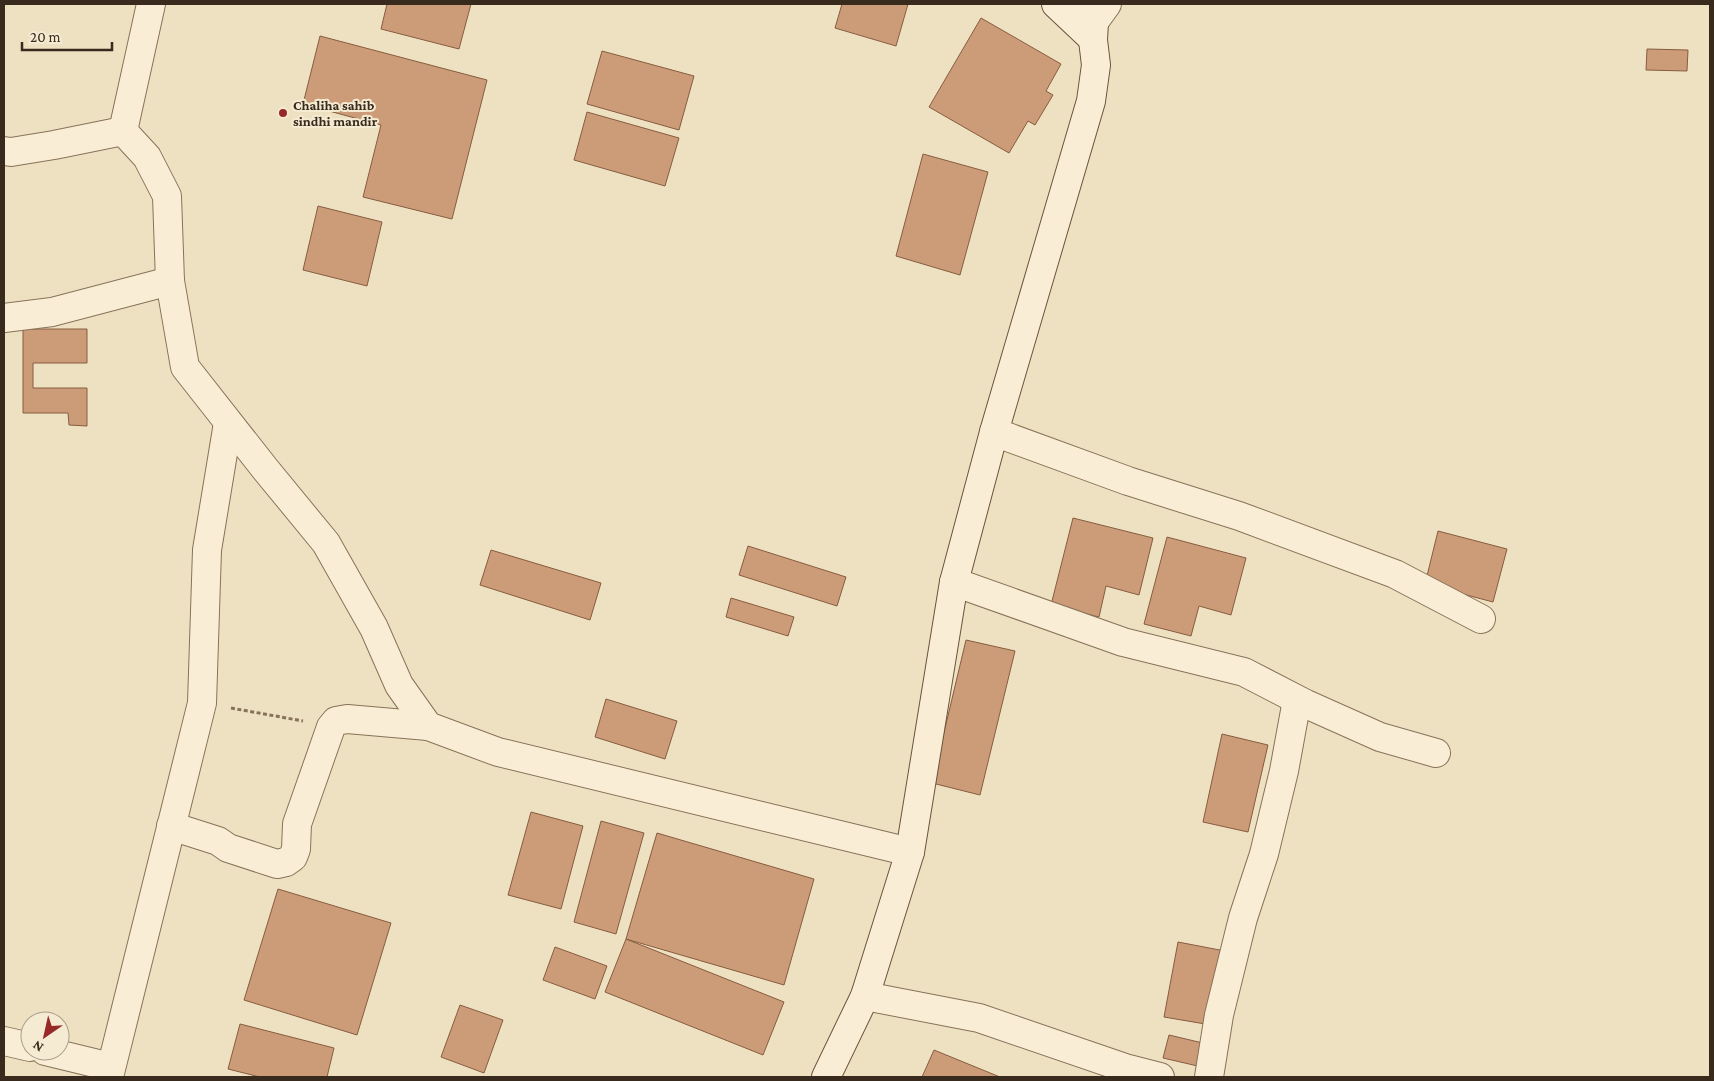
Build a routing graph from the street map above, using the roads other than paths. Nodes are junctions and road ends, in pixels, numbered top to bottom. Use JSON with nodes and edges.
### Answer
{"nodes":[{"id":1,"x":151,"y":4,"type":"edge"},
{"id":2,"x":1056,"y":4,"type":"edge"},
{"id":3,"x":1091,"y":20,"type":"edge"},
{"id":4,"x":124,"y":131,"type":"junction"},
{"id":5,"x":4,"y":151,"type":"edge"},
{"id":6,"x":170,"y":281,"type":"junction"},
{"id":7,"x":4,"y":318,"type":"edge"},
{"id":8,"x":228,"y":423,"type":"junction"},
{"id":9,"x":994,"y":432,"type":"junction"},
{"id":10,"x":954,"y":582,"type":"junction"},
{"id":11,"x":1481,"y":620,"type":"dead end"},
{"id":12,"x":1298,"y":700,"type":"junction"},
{"id":13,"x":428,"y":726,"type":"junction"},
{"id":14,"x":1436,"y":753,"type":"dead end"},
{"id":15,"x":171,"y":826,"type":"junction"},
{"id":16,"x":910,"y":852,"type":"junction"},
{"id":17,"x":865,"y":996,"type":"junction"},
{"id":18,"x":4,"y":1041,"type":"edge"},
{"id":19,"x":20,"y":1045,"type":"edge"},
{"id":20,"x":70,"y":1059,"type":"edge"},
{"id":21,"x":110,"y":1072,"type":"edge"},
{"id":22,"x":826,"y":1077,"type":"edge"},
{"id":23,"x":1160,"y":1077,"type":"edge"},
{"id":24,"x":1209,"y":1077,"type":"edge"}],
"edges":[{"from":1,"to":4,"type":"street"},
{"from":2,"to":3,"type":"street"},
{"from":3,"to":9,"type":"street"},
{"from":4,"to":5,"type":"street"},
{"from":4,"to":6,"type":"street"},
{"from":6,"to":7,"type":"street"},
{"from":6,"to":8,"type":"street"},
{"from":8,"to":13,"type":"street"},
{"from":8,"to":15,"type":"street"},
{"from":9,"to":10,"type":"street"},
{"from":9,"to":11,"type":"street"},
{"from":10,"to":12,"type":"street"},
{"from":10,"to":16,"type":"street"},
{"from":12,"to":14,"type":"street"},
{"from":12,"to":24,"type":"street"},
{"from":13,"to":15,"type":"street"},
{"from":13,"to":16,"type":"street"},
{"from":15,"to":21,"type":"street"},
{"from":16,"to":17,"type":"street"},
{"from":17,"to":22,"type":"street"},
{"from":17,"to":23,"type":"street"},
{"from":18,"to":19,"type":"street"},
{"from":20,"to":21,"type":"street"}]}
